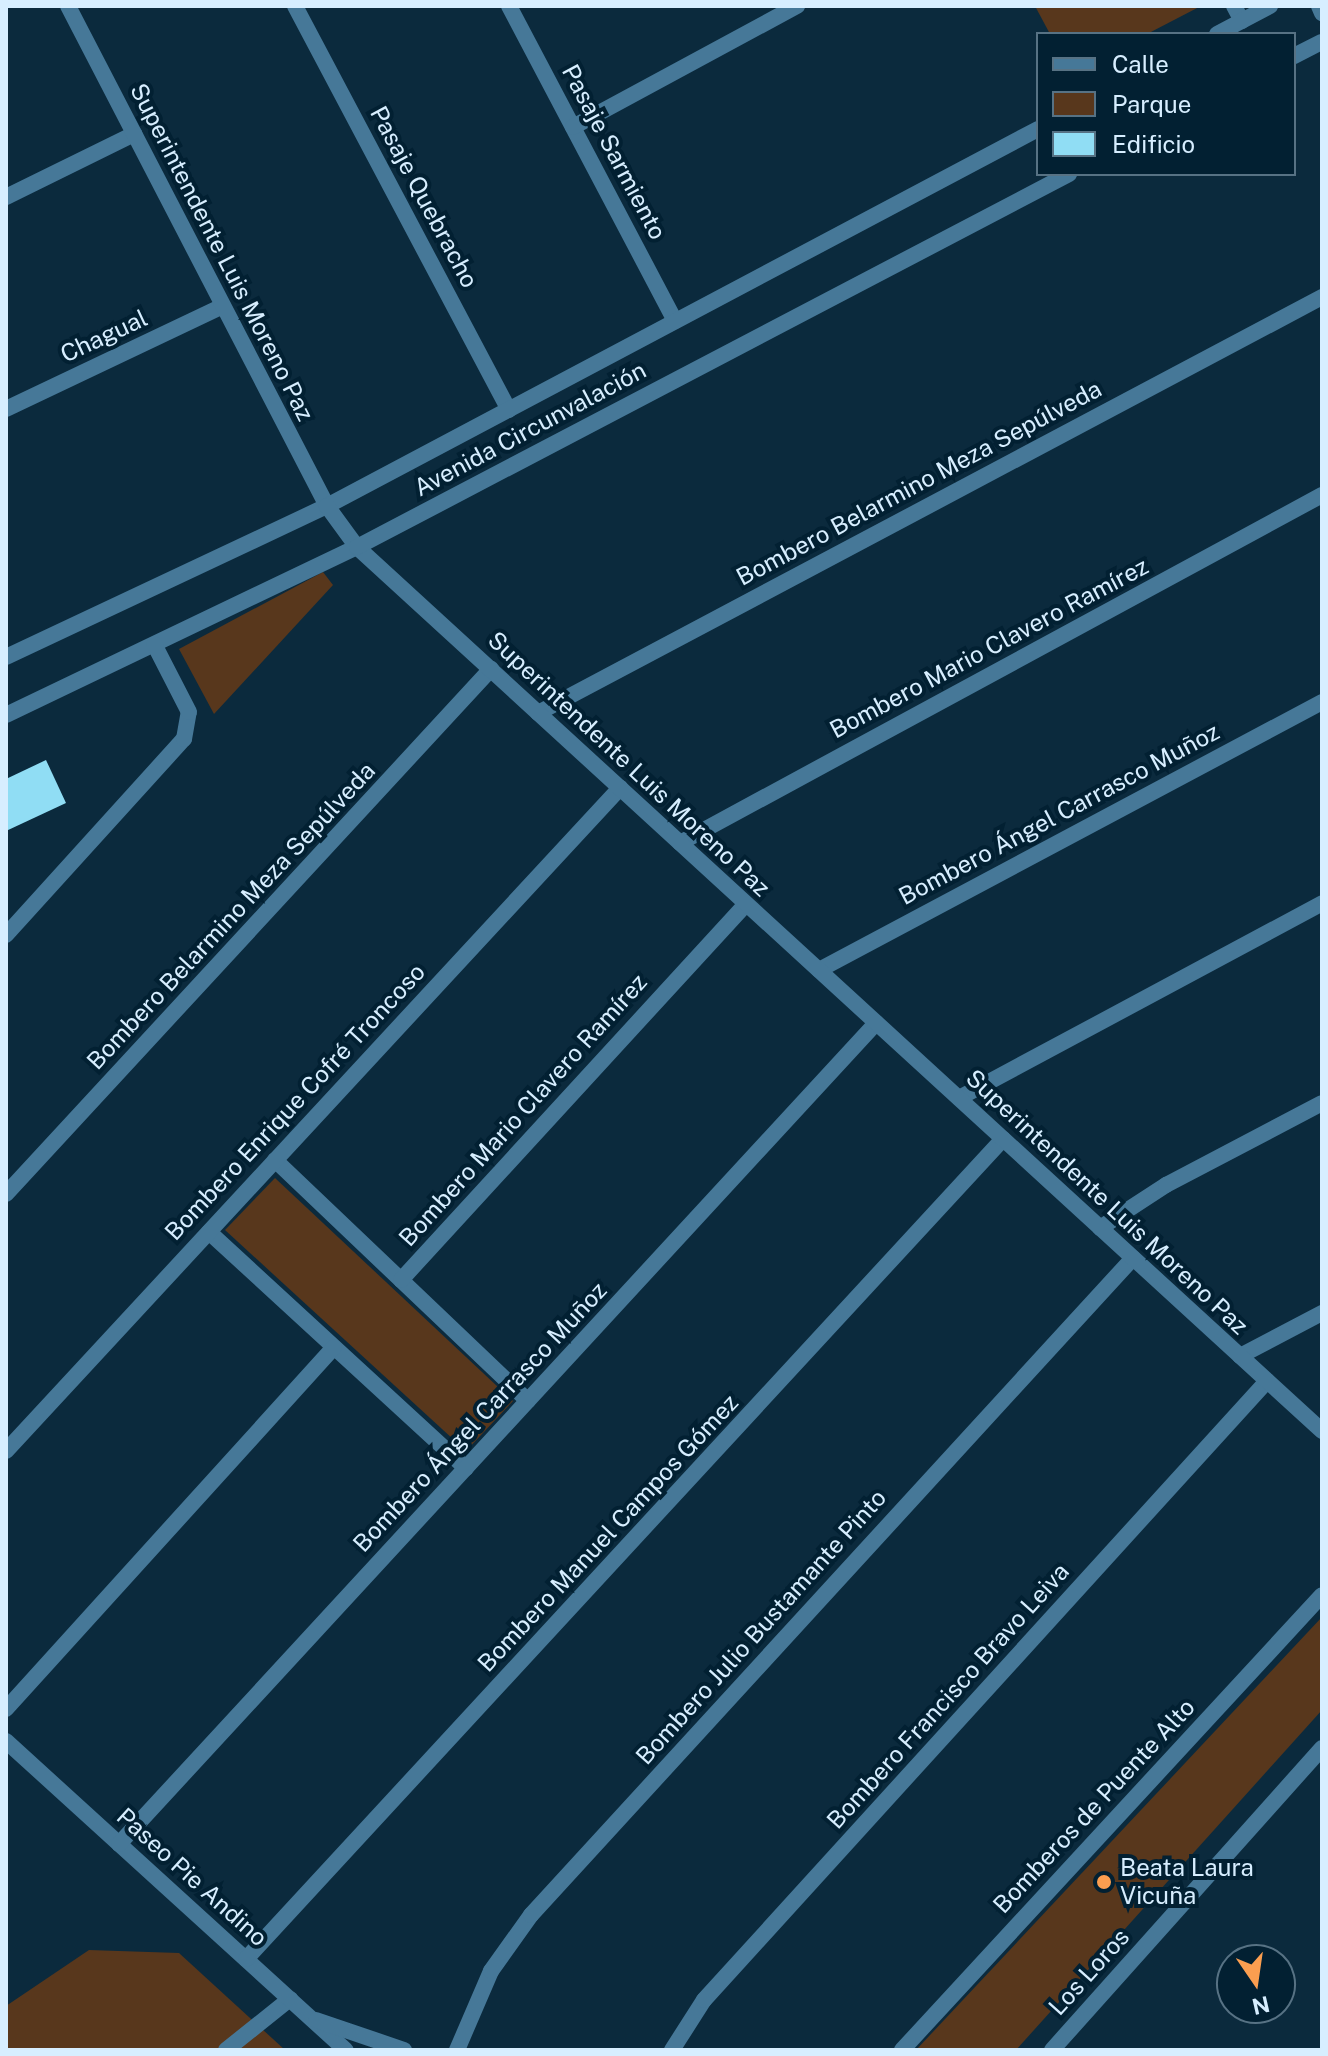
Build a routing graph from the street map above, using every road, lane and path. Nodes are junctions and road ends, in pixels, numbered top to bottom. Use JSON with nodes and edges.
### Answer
{"nodes":[{"id":1,"x":68,"y":6,"type":"edge"},
{"id":2,"x":295,"y":6,"type":"edge"},
{"id":3,"x":509,"y":6,"type":"edge"},
{"id":4,"x":797,"y":6,"type":"edge"},
{"id":5,"x":1270,"y":6,"type":"edge"},
{"id":6,"x":1319,"y":6,"type":"edge"},
{"id":7,"x":1322,"y":13,"type":"edge"},
{"id":8,"x":1238,"y":14,"type":"edge"},
{"id":9,"x":1219,"y":32,"type":"edge"},
{"id":10,"x":1322,"y":42,"type":"edge"},
{"id":11,"x":1296,"y":55,"type":"edge"},
{"id":12,"x":573,"y":127,"type":"junction"},
{"id":13,"x":1036,"y":130,"type":"edge"},
{"id":14,"x":134,"y":134,"type":"junction"},
{"id":15,"x":1065,"y":176,"type":"edge"},
{"id":16,"x":6,"y":197,"type":"edge"},
{"id":17,"x":1322,"y":297,"type":"edge"},
{"id":18,"x":223,"y":306,"type":"junction"},
{"id":19,"x":675,"y":321,"type":"junction"},
{"id":20,"x":6,"y":409,"type":"edge"},
{"id":21,"x":509,"y":410,"type":"junction"},
{"id":22,"x":1322,"y":495,"type":"edge"},
{"id":23,"x":327,"y":506,"type":"junction"},
{"id":24,"x":357,"y":547,"type":"junction"},
{"id":25,"x":154,"y":644,"type":"junction"},
{"id":26,"x":6,"y":657,"type":"edge"},
{"id":27,"x":491,"y":669,"type":"junction"},
{"id":28,"x":1322,"y":702,"type":"edge"},
{"id":29,"x":538,"y":713,"type":"junction"},
{"id":30,"x":6,"y":715,"type":"edge"},
{"id":31,"x":620,"y":788,"type":"junction"},
{"id":32,"x":680,"y":843,"type":"junction"},
{"id":33,"x":1322,"y":903,"type":"edge"},
{"id":34,"x":746,"y":904,"type":"junction"},
{"id":35,"x":6,"y":935,"type":"edge"},
{"id":36,"x":819,"y":970,"type":"junction"},
{"id":37,"x":876,"y":1023,"type":"junction"},
{"id":38,"x":959,"y":1098,"type":"junction"},
{"id":39,"x":1322,"y":1103,"type":"edge"},
{"id":40,"x":1003,"y":1139,"type":"junction"},
{"id":41,"x":275,"y":1160,"type":"junction"},
{"id":42,"x":6,"y":1194,"type":"edge"},
{"id":43,"x":1100,"y":1228,"type":"junction"},
{"id":44,"x":209,"y":1232,"type":"junction"},
{"id":45,"x":1133,"y":1258,"type":"junction"},
{"id":46,"x":401,"y":1280,"type":"junction"},
{"id":47,"x":1322,"y":1313,"type":"edge"},
{"id":48,"x":334,"y":1347,"type":"junction"},
{"id":49,"x":1240,"y":1356,"type":"junction"},
{"id":50,"x":1267,"y":1381,"type":"junction"},
{"id":51,"x":528,"y":1401,"type":"junction"},
{"id":52,"x":1322,"y":1431,"type":"edge"},
{"id":53,"x":6,"y":1451,"type":"edge"},
{"id":54,"x":466,"y":1468,"type":"junction"},
{"id":55,"x":1322,"y":1595,"type":"edge"},
{"id":56,"x":6,"y":1709,"type":"edge"},
{"id":57,"x":6,"y":1741,"type":"edge"},
{"id":58,"x":1322,"y":1748,"type":"edge"},
{"id":59,"x":119,"y":1844,"type":"junction"},
{"id":60,"x":246,"y":1959,"type":"junction"},
{"id":61,"x":290,"y":1999,"type":"junction"},
{"id":62,"x":311,"y":2018,"type":"junction"},
{"id":63,"x":226,"y":2050,"type":"edge"},
{"id":64,"x":345,"y":2050,"type":"edge"},
{"id":65,"x":404,"y":2050,"type":"edge"},
{"id":66,"x":457,"y":2050,"type":"edge"},
{"id":67,"x":672,"y":2050,"type":"edge"},
{"id":68,"x":902,"y":2050,"type":"edge"},
{"id":69,"x":1052,"y":2050,"type":"edge"}],
"edges":[{"from":1,"to":14,"type":"street","name":"Superintendente Luis Moreno Paz"},
{"from":2,"to":21,"type":"street","name":"Pasaje Quebracho"},
{"from":3,"to":12,"type":"street","name":"Pasaje Sarmiento"},
{"from":4,"to":12,"type":"street"},
{"from":5,"to":8,"type":"street"},
{"from":6,"to":7,"type":"street"},
{"from":8,"to":9,"type":"street"},
{"from":10,"to":11,"type":"street"},
{"from":12,"to":19,"type":"street","name":"Pasaje Sarmiento"},
{"from":13,"to":19,"type":"street","name":"Avenida Circunvalación"},
{"from":14,"to":16,"type":"street"},
{"from":14,"to":18,"type":"street","name":"Superintendente Luis Moreno Paz"},
{"from":15,"to":24,"type":"street","name":"Avenida Circunvalación"},
{"from":17,"to":29,"type":"street","name":"Bombero Belarmino Meza Sepúlveda"},
{"from":18,"to":20,"type":"street","name":"Chagual"},
{"from":18,"to":23,"type":"street","name":"Superintendente Luis Moreno Paz"},
{"from":19,"to":21,"type":"street","name":"Avenida Circunvalación"},
{"from":21,"to":23,"type":"street","name":"Avenida Circunvalación"},
{"from":22,"to":32,"type":"street","name":"Bombero Mario Clavero Ramírez"},
{"from":23,"to":24,"type":"street","name":"Superintendente Luis Moreno Paz"},
{"from":23,"to":26,"type":"street","name":"Avenida Circunvalación"},
{"from":24,"to":25,"type":"street","name":"Avenida Circunvalación"},
{"from":24,"to":27,"type":"street","name":"Superintendente Luis Moreno Paz"},
{"from":25,"to":30,"type":"street","name":"Avenida Circunvalación"},
{"from":25,"to":35,"type":"street"},
{"from":27,"to":29,"type":"street","name":"Superintendente Luis Moreno Paz"},
{"from":27,"to":42,"type":"street","name":"Bombero Belarmino Meza Sepúlveda"},
{"from":28,"to":36,"type":"street","name":"Bombero Ángel Carrasco Muñoz"},
{"from":29,"to":31,"type":"street","name":"Superintendente Luis Moreno Paz"},
{"from":31,"to":32,"type":"street","name":"Superintendente Luis Moreno Paz"},
{"from":31,"to":41,"type":"street","name":"Bombero Enrique Cofré Troncoso"},
{"from":32,"to":34,"type":"street","name":"Superintendente Luis Moreno Paz"},
{"from":33,"to":38,"type":"street"},
{"from":34,"to":36,"type":"street","name":"Superintendente Luis Moreno Paz"},
{"from":34,"to":46,"type":"street","name":"Bombero Mario Clavero Ramírez"},
{"from":36,"to":37,"type":"street","name":"Superintendente Luis Moreno Paz"},
{"from":37,"to":38,"type":"street","name":"Superintendente Luis Moreno Paz"},
{"from":37,"to":51,"type":"street","name":"Bombero Ángel Carrasco Muñoz"},
{"from":38,"to":40,"type":"street","name":"Superintendente Luis Moreno Paz"},
{"from":39,"to":43,"type":"street"},
{"from":40,"to":43,"type":"street","name":"Superintendente Luis Moreno Paz"},
{"from":40,"to":60,"type":"street","name":"Bombero Manuel Campos Gómez"},
{"from":41,"to":44,"type":"street","name":"Bombero Enrique Cofré Troncoso"},
{"from":41,"to":46,"type":"street"},
{"from":43,"to":45,"type":"street","name":"Superintendente Luis Moreno Paz"},
{"from":44,"to":48,"type":"street"},
{"from":44,"to":53,"type":"street","name":"Bombero Enrique Cofré Troncoso"},
{"from":45,"to":49,"type":"street","name":"Superintendente Luis Moreno Paz"},
{"from":45,"to":66,"type":"street","name":"Bombero Julio Bustamante Pinto"},
{"from":46,"to":51,"type":"street"},
{"from":47,"to":49,"type":"street"},
{"from":48,"to":54,"type":"street"},
{"from":48,"to":56,"type":"street"},
{"from":49,"to":50,"type":"street","name":"Superintendente Luis Moreno Paz"},
{"from":50,"to":52,"type":"street","name":"Superintendente Luis Moreno Paz"},
{"from":50,"to":67,"type":"street","name":"Bombero Francisco Bravo Leiva"},
{"from":51,"to":54,"type":"street","name":"Bombero Ángel Carrasco Muñoz"},
{"from":54,"to":59,"type":"street","name":"Bombero Ángel Carrasco Muñoz"},
{"from":55,"to":68,"type":"street","name":"Bomberos de Puente Alto"},
{"from":57,"to":59,"type":"street","name":"Paseo Pie Andino"},
{"from":58,"to":69,"type":"street","name":"Los Loros"},
{"from":59,"to":60,"type":"street","name":"Paseo Pie Andino"},
{"from":60,"to":61,"type":"street","name":"Paseo Pie Andino"},
{"from":61,"to":62,"type":"street","name":"Paseo Pie Andino"},
{"from":61,"to":63,"type":"street"},
{"from":62,"to":64,"type":"street","name":"Paseo Pie Andino"},
{"from":62,"to":65,"type":"street"}]}
